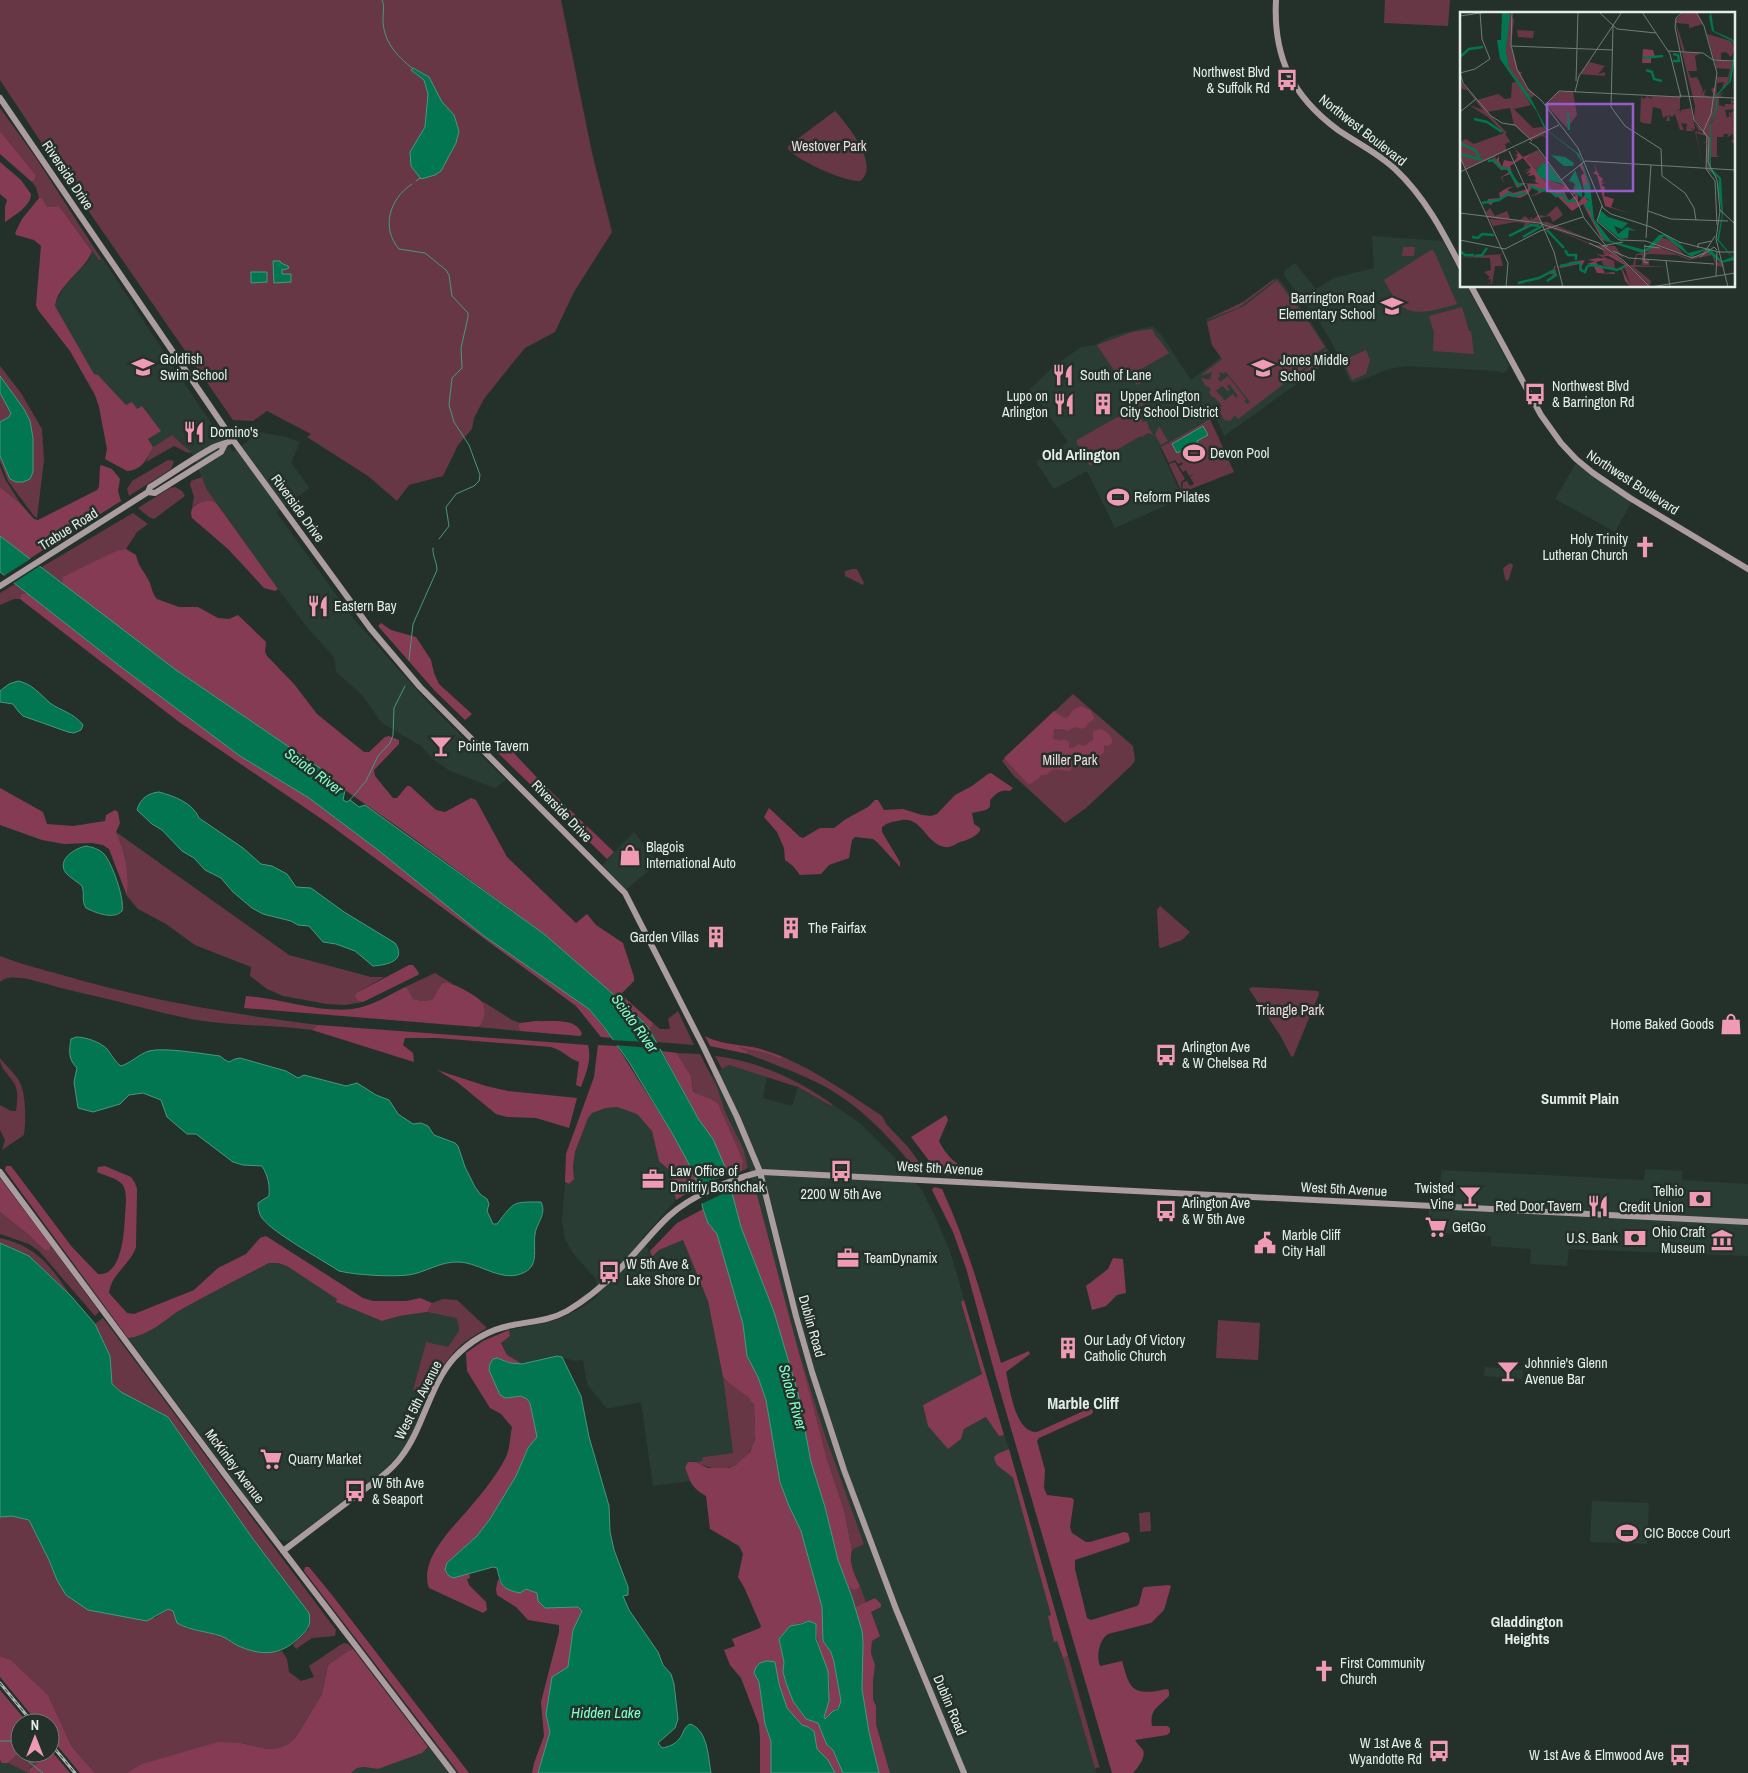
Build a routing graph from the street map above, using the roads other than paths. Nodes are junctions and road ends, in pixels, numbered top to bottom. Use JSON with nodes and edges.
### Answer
{"nodes":[{"id":1,"x":1276,"y":0,"type":"edge"},
{"id":2,"x":0,"y":98,"type":"edge"},
{"id":3,"x":1460,"y":265,"type":"edge"},
{"id":4,"x":1472,"y":288,"type":"edge"},
{"id":5,"x":233,"y":440,"type":"junction"},
{"id":6,"x":1748,"y":569,"type":"edge"},
{"id":7,"x":0,"y":586,"type":"edge"},
{"id":8,"x":625,"y":893,"type":"joint"},
{"id":9,"x":0,"y":1172,"type":"edge"},
{"id":10,"x":760,"y":1172,"type":"junction"},
{"id":11,"x":1748,"y":1222,"type":"edge"},
{"id":12,"x":283,"y":1551,"type":"junction"},
{"id":13,"x":453,"y":1773,"type":"edge"},
{"id":14,"x":964,"y":1773,"type":"edge"}],
"edges":[{"from":1,"to":3,"type":"main road","name":"Northwest Boulevard"},
{"from":2,"to":5,"type":"main road","name":"Riverside Drive"},
{"from":4,"to":6,"type":"main road","name":"Northwest Boulevard"},
{"from":5,"to":7,"type":"main road","name":"Trabue Road"},
{"from":5,"to":8,"type":"main road","name":"Riverside Drive"},
{"from":8,"to":10,"type":"main road","name":"Dublin Road"},
{"from":9,"to":12,"type":"main road","name":"McKinley Avenue"},
{"from":10,"to":11,"type":"main road","name":"West 5th Avenue"},
{"from":10,"to":12,"type":"main road","name":"West 5th Avenue"},
{"from":10,"to":14,"type":"main road","name":"Dublin Road"},
{"from":12,"to":13,"type":"main road","name":"McKinley Avenue"}]}
